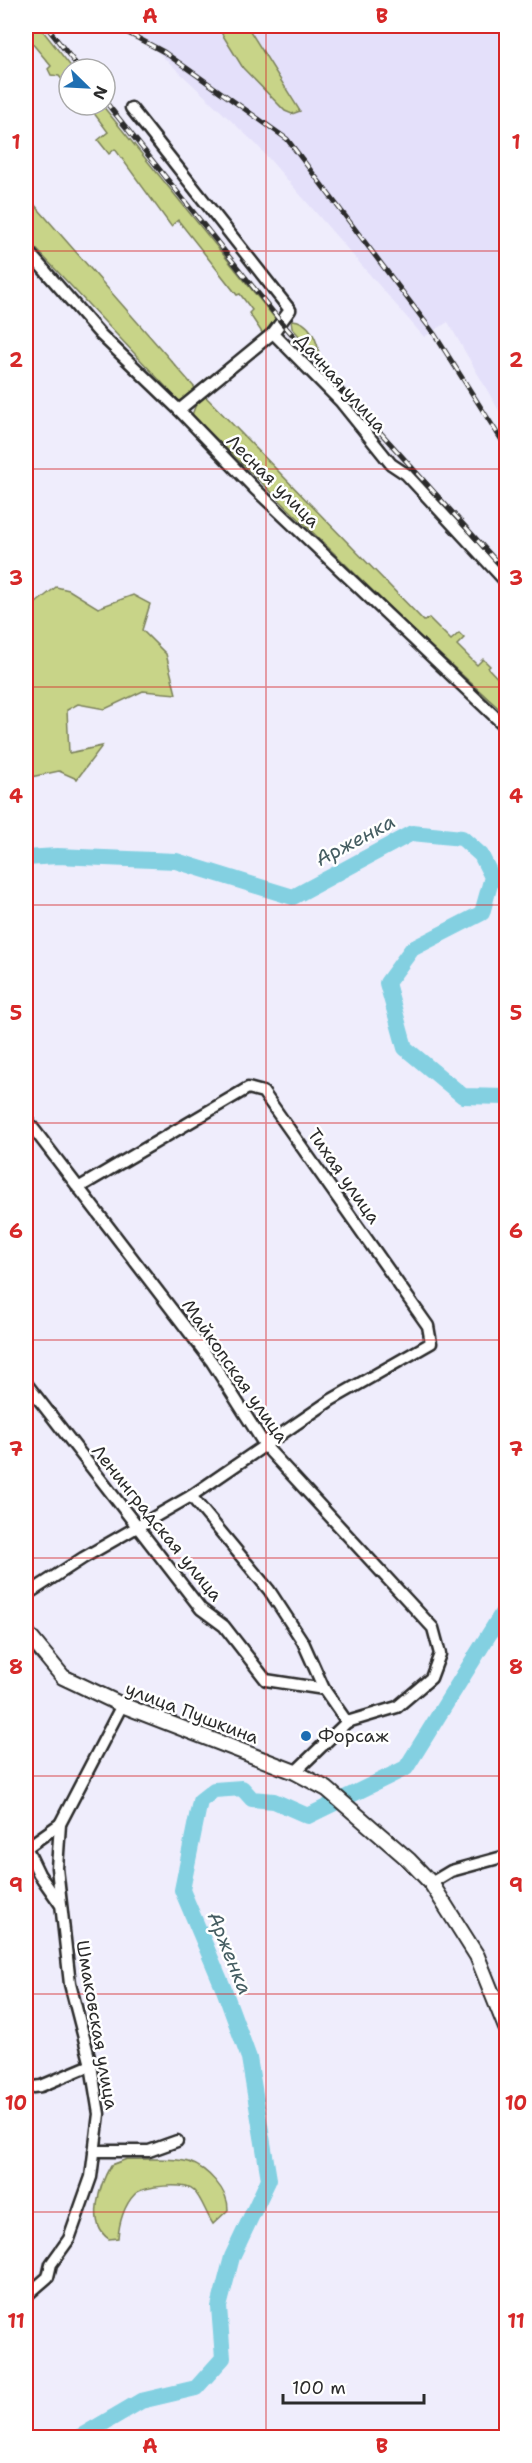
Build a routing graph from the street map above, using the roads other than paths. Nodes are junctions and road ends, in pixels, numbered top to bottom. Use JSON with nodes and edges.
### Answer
{"nodes":[{"id":1,"x":131,"y":108,"type":"dead end"},
{"id":2,"x":26,"y":249,"type":"edge"},
{"id":3,"x":273,"y":333,"type":"junction"},
{"id":4,"x":179,"y":410,"type":"junction"},
{"id":5,"x":507,"y":582,"type":"edge"},
{"id":6,"x":507,"y":727,"type":"edge"},
{"id":7,"x":26,"y":1119,"type":"edge"},
{"id":8,"x":78,"y":1188,"type":"junction"},
{"id":9,"x":26,"y":1383,"type":"edge"},
{"id":10,"x":266,"y":1447,"type":"junction"},
{"id":11,"x":191,"y":1496,"type":"junction"},
{"id":12,"x":137,"y":1526,"type":"junction"},
{"id":13,"x":26,"y":1595,"type":"edge"},
{"id":14,"x":26,"y":1632,"type":"edge"},
{"id":15,"x":324,"y":1689,"type":"junction"},
{"id":16,"x":122,"y":1705,"type":"junction"},
{"id":17,"x":347,"y":1722,"type":"junction"},
{"id":18,"x":295,"y":1772,"type":"junction"},
{"id":19,"x":60,"y":1824,"type":"junction"},
{"id":20,"x":26,"y":1848,"type":"edge"},
{"id":21,"x":507,"y":1856,"type":"edge"},
{"id":22,"x":431,"y":1883,"type":"junction"},
{"id":23,"x":60,"y":1905,"type":"junction"},
{"id":24,"x":507,"y":2028,"type":"edge"},
{"id":25,"x":91,"y":2065,"type":"junction"},
{"id":26,"x":26,"y":2088,"type":"edge"},
{"id":27,"x":177,"y":2141,"type":"dead end"},
{"id":28,"x":94,"y":2151,"type":"junction"},
{"id":29,"x":26,"y":2296,"type":"edge"}],
"edges":[{"from":1,"to":3,"type":"street","name":"Дачная улица"},
{"from":2,"to":4,"type":"street","name":"Лесная улица"},
{"from":3,"to":4,"type":"street"},
{"from":3,"to":5,"type":"street","name":"Дачная улица"},
{"from":4,"to":6,"type":"street","name":"Лесная улица"},
{"from":7,"to":8,"type":"street","name":"Майкопская улица"},
{"from":8,"to":10,"type":"street","name":"Майкопская улица"},
{"from":8,"to":10,"type":"street","name":"Тихая улица"},
{"from":9,"to":12,"type":"street","name":"Ленинградская улица"},
{"from":10,"to":11,"type":"street"},
{"from":10,"to":17,"type":"street","name":"Майкопская улица"},
{"from":11,"to":12,"type":"street"},
{"from":11,"to":15,"type":"street"},
{"from":12,"to":13,"type":"street"},
{"from":12,"to":15,"type":"street","name":"Ленинградская улица"},
{"from":14,"to":16,"type":"main road","name":"улица Пушкина"},
{"from":15,"to":17,"type":"street"},
{"from":16,"to":18,"type":"main road","name":"улица Пушкина"},
{"from":16,"to":19,"type":"street","name":"Шмаковская улица"},
{"from":17,"to":18,"type":"street"},
{"from":18,"to":22,"type":"main road","name":"улица Пушкина"},
{"from":19,"to":20,"type":"street"},
{"from":19,"to":23,"type":"street","name":"Шмаковская улица"},
{"from":20,"to":23,"type":"street","name":"Шмаковская улица"},
{"from":21,"to":22,"type":"street"},
{"from":22,"to":24,"type":"main road","name":"улица Пушкина"},
{"from":23,"to":25,"type":"street","name":"Шмаковская улица"},
{"from":25,"to":26,"type":"street"},
{"from":25,"to":28,"type":"street","name":"Шмаковская улица"},
{"from":27,"to":28,"type":"street"},
{"from":28,"to":29,"type":"street","name":"Шмаковская улица"}]}
